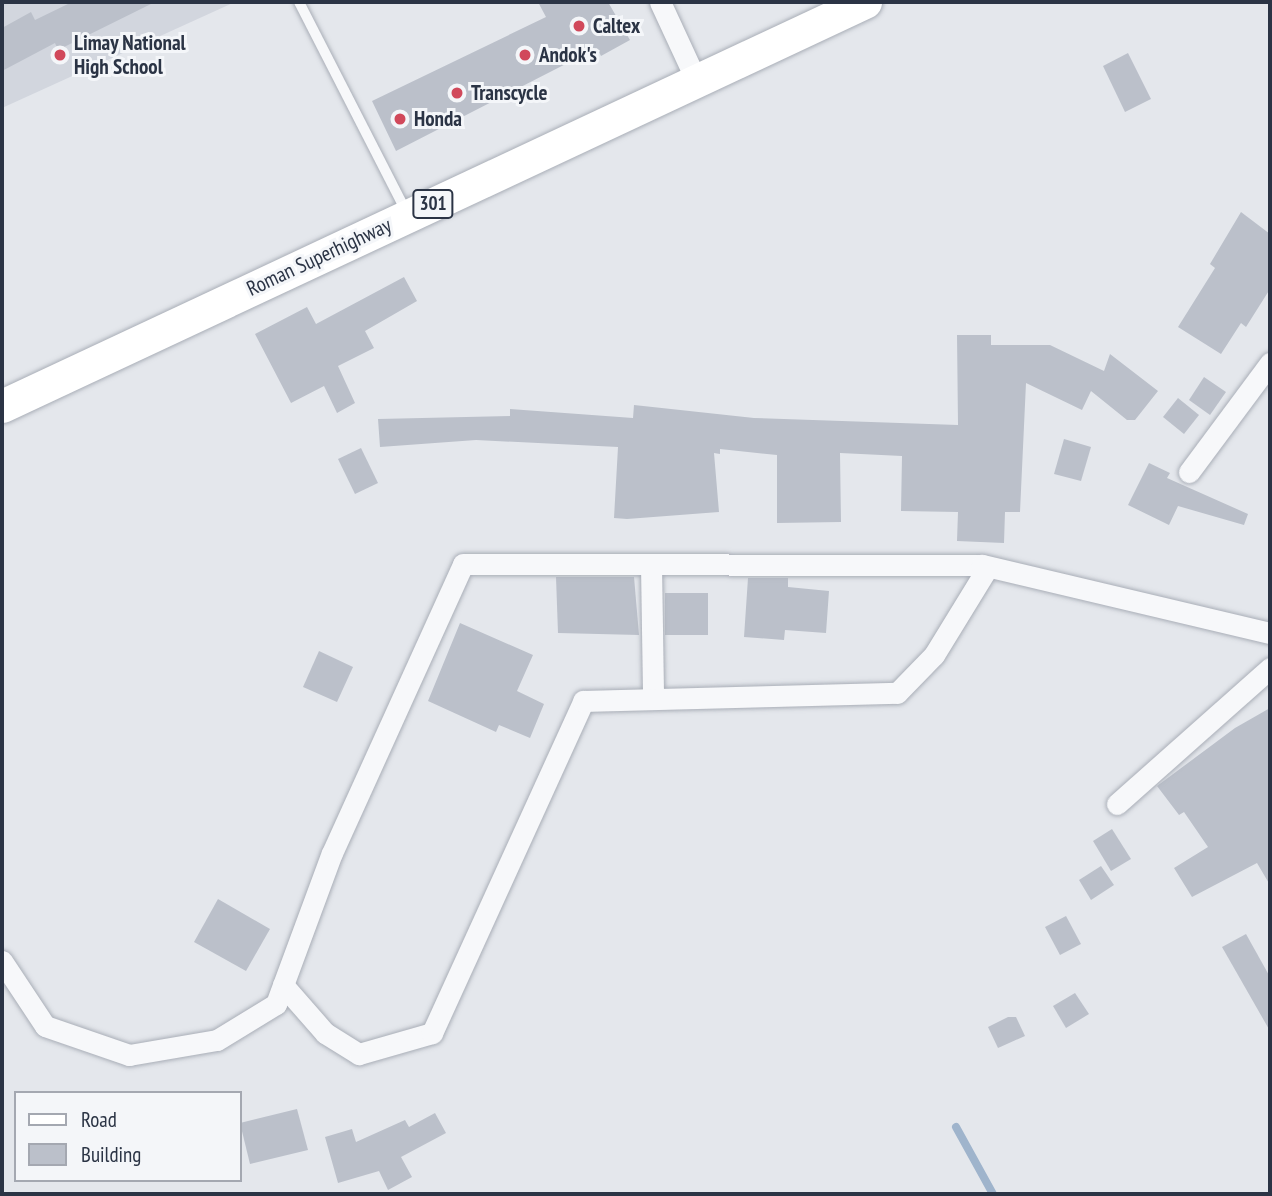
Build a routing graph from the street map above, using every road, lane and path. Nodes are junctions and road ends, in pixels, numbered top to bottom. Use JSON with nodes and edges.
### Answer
{"nodes":[{"id":1,"x":299,"y":2,"type":"edge"},
{"id":2,"x":660,"y":2,"type":"edge"},
{"id":3,"x":865,"y":2,"type":"edge"},
{"id":4,"x":697,"y":82,"type":"junction"},
{"id":5,"x":408,"y":215,"type":"junction"},
{"id":6,"x":1270,"y":363,"type":"edge"},
{"id":7,"x":2,"y":406,"type":"edge"},
{"id":8,"x":1189,"y":472,"type":"dead end"},
{"id":9,"x":651,"y":565,"type":"junction"},
{"id":10,"x":988,"y":567,"type":"junction"},
{"id":11,"x":1270,"y":633,"type":"edge"},
{"id":12,"x":1270,"y":668,"type":"edge"},
{"id":13,"x":653,"y":699,"type":"junction"},
{"id":14,"x":1117,"y":804,"type":"dead end"},
{"id":15,"x":2,"y":961,"type":"edge"},
{"id":16,"x":283,"y":985,"type":"junction"}],
"edges":[{"from":1,"to":5,"type":"lane"},
{"from":2,"to":4,"type":"street"},
{"from":3,"to":4,"type":"main road","name":"Roman Superhighway","number":"301"},
{"from":4,"to":5,"type":"main road","name":"Roman Superhighway","number":"301"},
{"from":5,"to":7,"type":"main road","name":"Roman Superhighway","number":"301"},
{"from":6,"to":8,"type":"street"},
{"from":9,"to":10,"type":"street"},
{"from":9,"to":13,"type":"street"},
{"from":9,"to":16,"type":"street"},
{"from":10,"to":11,"type":"street"},
{"from":10,"to":13,"type":"street"},
{"from":12,"to":14,"type":"street"},
{"from":13,"to":16,"type":"street"},
{"from":15,"to":16,"type":"street"}]}
